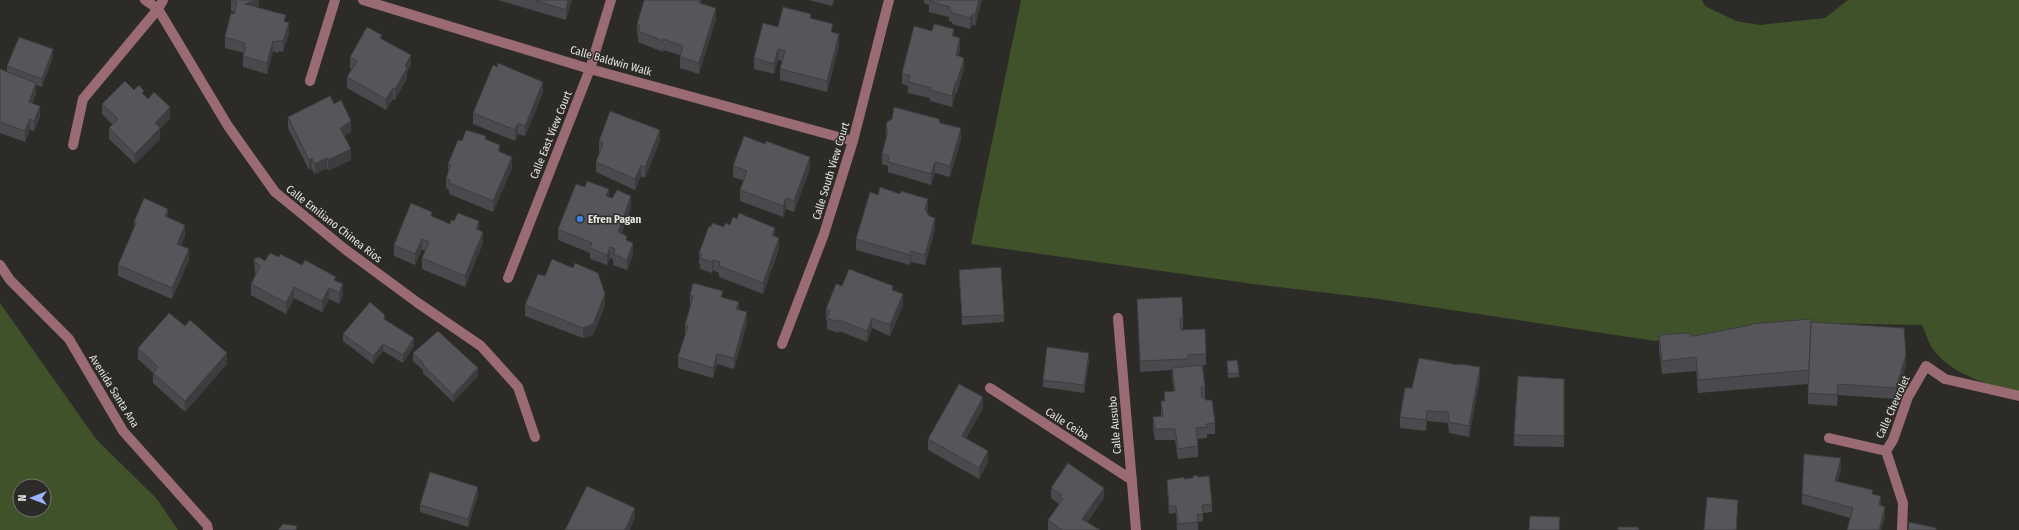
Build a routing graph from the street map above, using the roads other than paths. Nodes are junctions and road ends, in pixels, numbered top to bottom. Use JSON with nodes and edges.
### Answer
{"nodes":[{"id":1,"x":145,"y":0,"type":"edge"},
{"id":2,"x":335,"y":0,"type":"edge"},
{"id":3,"x":363,"y":0,"type":"edge"},
{"id":4,"x":611,"y":0,"type":"edge"},
{"id":5,"x":889,"y":0,"type":"edge"},
{"id":6,"x":160,"y":4,"type":"edge"},
{"id":7,"x":590,"y":69,"type":"junction"},
{"id":8,"x":310,"y":80,"type":"dead end"},
{"id":9,"x":853,"y":141,"type":"junction"},
{"id":10,"x":73,"y":145,"type":"dead end"},
{"id":11,"x":0,"y":265,"type":"edge"},
{"id":12,"x":508,"y":278,"type":"dead end"},
{"id":13,"x":1118,"y":318,"type":"dead end"},
{"id":14,"x":782,"y":344,"type":"dead end"},
{"id":15,"x":990,"y":388,"type":"dead end"},
{"id":16,"x":2019,"y":396,"type":"edge"},
{"id":17,"x":535,"y":437,"type":"dead end"},
{"id":18,"x":1829,"y":438,"type":"dead end"},
{"id":19,"x":1886,"y":451,"type":"junction"},
{"id":20,"x":1132,"y":480,"type":"junction"},
{"id":21,"x":208,"y":530,"type":"edge"},
{"id":22,"x":1136,"y":530,"type":"edge"},
{"id":23,"x":1902,"y":530,"type":"edge"}],
"edges":[{"from":1,"to":6,"type":"street","name":"Calle Emiliano Chinea Ríos"},
{"from":2,"to":8,"type":"street"},
{"from":3,"to":7,"type":"street","name":"Calle Baldwin Walk"},
{"from":4,"to":7,"type":"street","name":"Calle East View Court"},
{"from":5,"to":9,"type":"street","name":"Calle South View Court"},
{"from":6,"to":10,"type":"street"},
{"from":6,"to":17,"type":"street","name":"Calle Emiliano Chinea Ríos"},
{"from":7,"to":9,"type":"street","name":"Calle Baldwin Walk"},
{"from":7,"to":12,"type":"street","name":"Calle East View Court"},
{"from":9,"to":14,"type":"street","name":"Calle South View Court"},
{"from":11,"to":21,"type":"street","name":"Avenida Santa Ana"},
{"from":13,"to":20,"type":"street","name":"Calle Ausubo"},
{"from":15,"to":20,"type":"street","name":"Calle Ceiba"},
{"from":16,"to":19,"type":"street","name":"Calle Chevrolet"},
{"from":18,"to":19,"type":"street","name":"Calle Chevrolet"},
{"from":19,"to":23,"type":"street"},
{"from":20,"to":22,"type":"street","name":"Calle Ausubo"}]}
